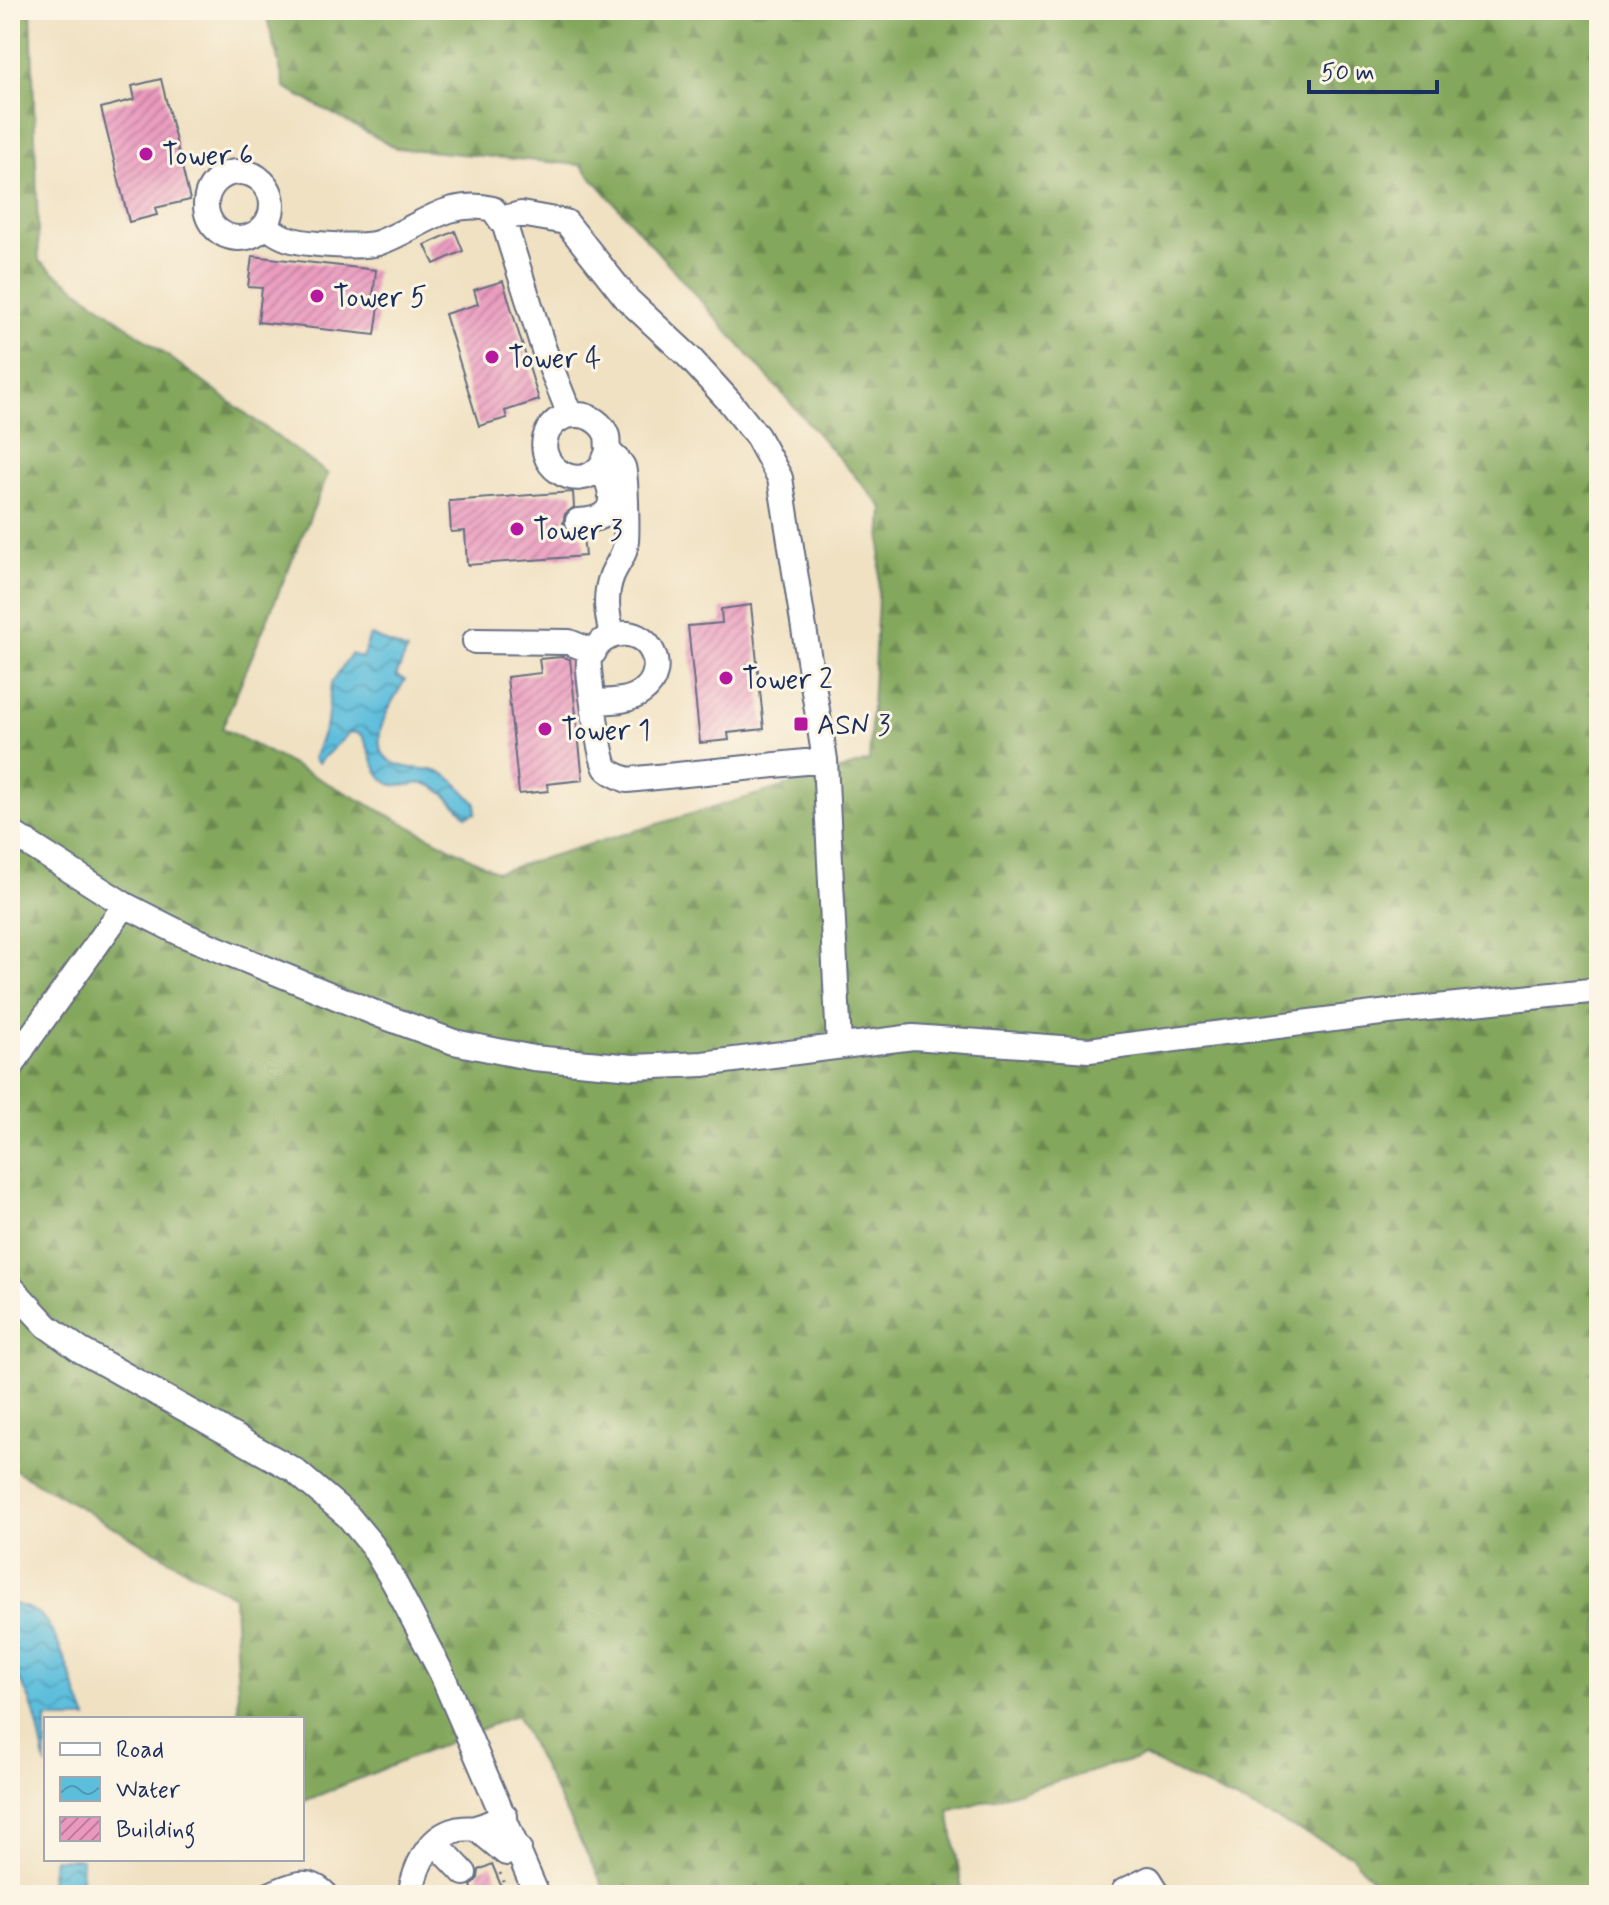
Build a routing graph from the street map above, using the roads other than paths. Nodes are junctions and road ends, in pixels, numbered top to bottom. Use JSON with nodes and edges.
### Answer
{"nodes":[{"id":1,"x":500,"y":219,"type":"junction"},
{"id":2,"x":265,"y":226,"type":"dead end"},
{"id":3,"x":570,"y":415,"type":"junction"},
{"id":4,"x":604,"y":459,"type":"junction"},
{"id":5,"x":578,"y":521,"type":"dead end"},
{"id":6,"x":612,"y":635,"type":"junction"},
{"id":7,"x":475,"y":641,"type":"dead end"},
{"id":8,"x":594,"y":652,"type":"junction"},
{"id":9,"x":594,"y":702,"type":"junction"},
{"id":10,"x":825,"y":760,"type":"junction"},
{"id":11,"x":10,"y":832,"type":"edge"},
{"id":12,"x":125,"y":905,"type":"junction"},
{"id":13,"x":1599,"y":990,"type":"edge"},
{"id":14,"x":839,"y":1045,"type":"junction"},
{"id":15,"x":10,"y":1069,"type":"edge"},
{"id":16,"x":10,"y":1286,"type":"edge"},
{"id":17,"x":505,"y":1816,"type":"junction"},
{"id":18,"x":476,"y":1828,"type":"junction"},
{"id":19,"x":435,"y":1842,"type":"junction"},
{"id":20,"x":519,"y":1849,"type":"junction"},
{"id":21,"x":464,"y":1873,"type":"dead end"},
{"id":22,"x":269,"y":1895,"type":"edge"},
{"id":23,"x":326,"y":1895,"type":"edge"},
{"id":24,"x":410,"y":1895,"type":"edge"},
{"id":25,"x":537,"y":1895,"type":"edge"},
{"id":26,"x":1123,"y":1895,"type":"edge"},
{"id":27,"x":1159,"y":1895,"type":"edge"}],
"edges":[{"from":1,"to":2,"type":"street"},
{"from":1,"to":3,"type":"street"},
{"from":1,"to":10,"type":"street"},
{"from":3,"to":4,"type":"street"},
{"from":3,"to":4,"type":"street"},
{"from":4,"to":5,"type":"street"},
{"from":4,"to":6,"type":"street"},
{"from":6,"to":8,"type":"street"},
{"from":6,"to":9,"type":"street"},
{"from":7,"to":8,"type":"street"},
{"from":8,"to":9,"type":"street"},
{"from":9,"to":10,"type":"street"},
{"from":10,"to":14,"type":"street"},
{"from":11,"to":12,"type":"street"},
{"from":12,"to":14,"type":"street"},
{"from":12,"to":15,"type":"street"},
{"from":13,"to":14,"type":"street"},
{"from":16,"to":17,"type":"street"},
{"from":17,"to":18,"type":"street"},
{"from":17,"to":20,"type":"street"},
{"from":18,"to":19,"type":"street"},
{"from":18,"to":20,"type":"street"},
{"from":19,"to":21,"type":"street"},
{"from":19,"to":24,"type":"street"},
{"from":20,"to":25,"type":"street"},
{"from":22,"to":23,"type":"street"},
{"from":26,"to":27,"type":"street"}]}
